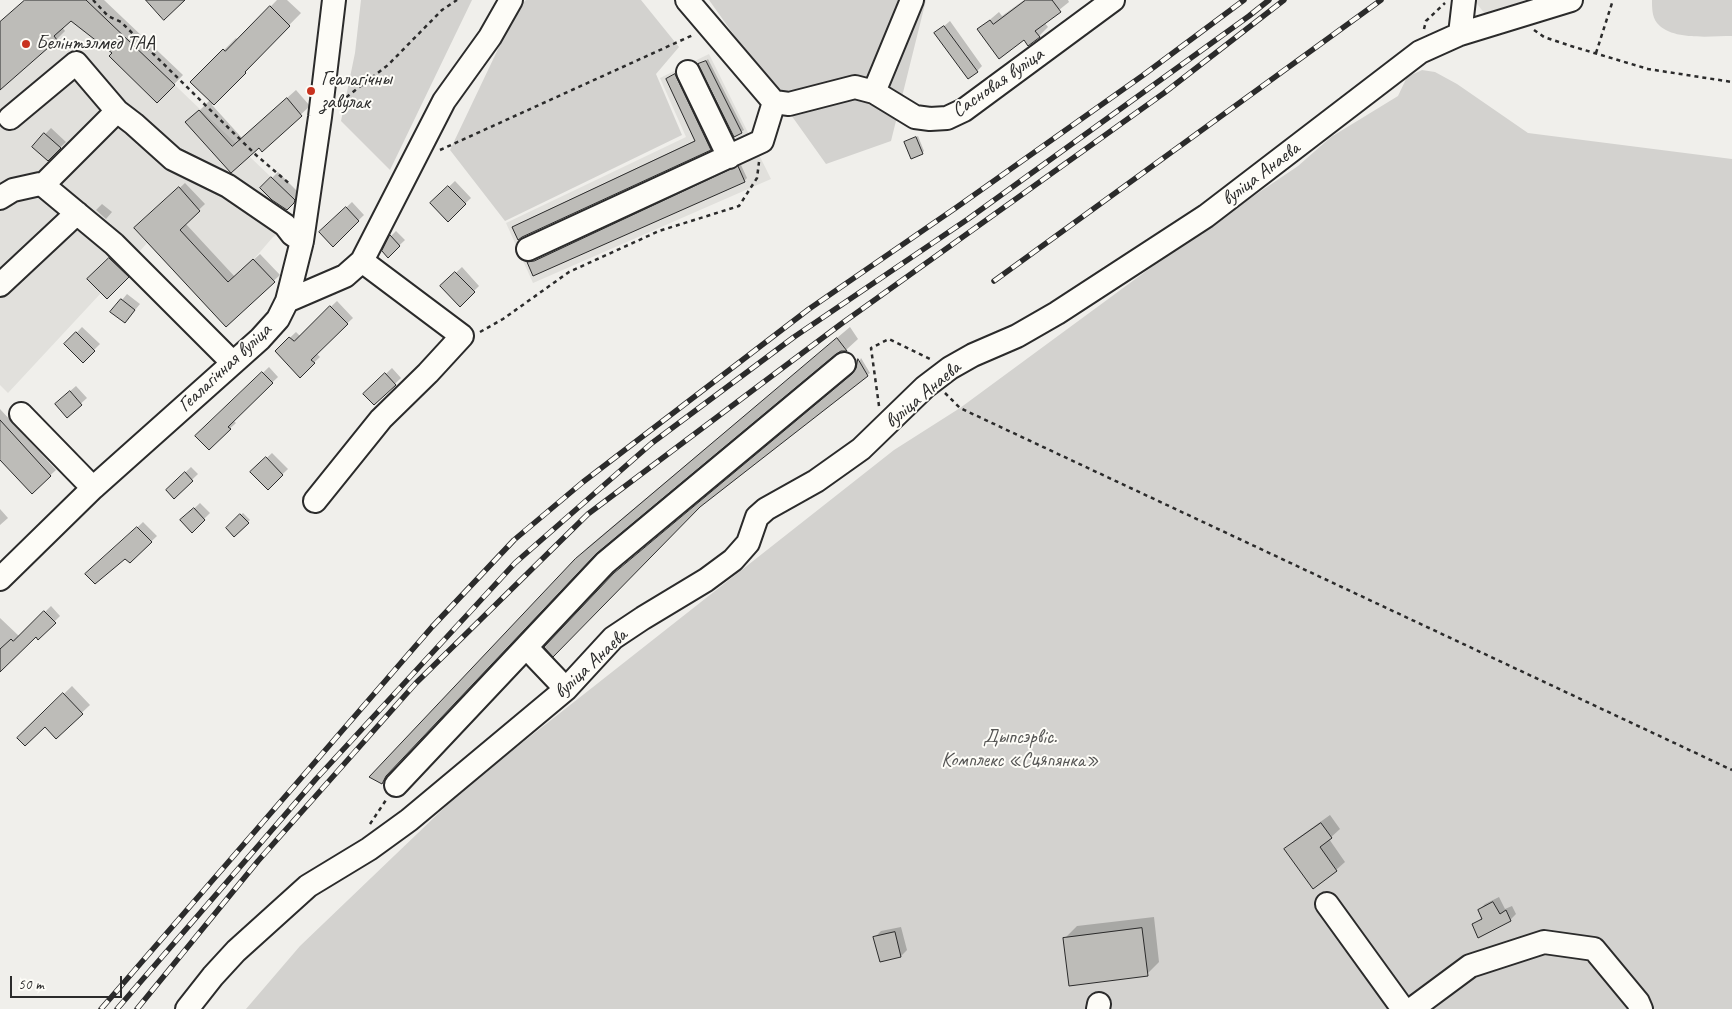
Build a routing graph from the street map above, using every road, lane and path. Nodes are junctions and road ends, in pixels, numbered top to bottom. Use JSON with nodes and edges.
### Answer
{"nodes":[{"id":1,"x":92,"y":0,"type":"edge"},
{"id":2,"x":334,"y":0,"type":"edge"},
{"id":3,"x":458,"y":0,"type":"edge"},
{"id":4,"x":511,"y":0,"type":"edge"},
{"id":5,"x":687,"y":0,"type":"edge"},
{"id":6,"x":912,"y":0,"type":"edge"},
{"id":7,"x":1113,"y":0,"type":"edge"},
{"id":8,"x":1464,"y":0,"type":"edge"},
{"id":9,"x":1571,"y":0,"type":"edge"},
{"id":10,"x":1613,"y":0,"type":"edge"},
{"id":11,"x":1513,"y":17,"type":"junction"},
{"id":12,"x":710,"y":27,"type":"junction"},
{"id":13,"x":1460,"y":34,"type":"junction"},
{"id":14,"x":1596,"y":53,"type":"junction"},
{"id":15,"x":688,"y":72,"type":"dead end"},
{"id":16,"x":1732,"y":82,"type":"edge"},
{"id":17,"x":874,"y":92,"type":"junction"},
{"id":18,"x":774,"y":102,"type":"junction"},
{"id":19,"x":117,"y":111,"type":"junction"},
{"id":20,"x":320,"y":117,"type":"junction"},
{"id":21,"x":10,"y":118,"type":"dead end"},
{"id":22,"x":762,"y":141,"type":"junction"},
{"id":23,"x":728,"y":157,"type":"junction"},
{"id":24,"x":411,"y":163,"type":"junction"},
{"id":25,"x":43,"y":185,"type":"junction"},
{"id":26,"x":292,"y":187,"type":"dead end"},
{"id":27,"x":0,"y":198,"type":"edge"},
{"id":28,"x":77,"y":213,"type":"junction"},
{"id":29,"x":302,"y":242,"type":"junction"},
{"id":30,"x":528,"y":250,"type":"dead end"},
{"id":31,"x":362,"y":261,"type":"junction"},
{"id":32,"x":0,"y":285,"type":"edge"},
{"id":33,"x":287,"y":301,"type":"junction"},
{"id":34,"x":462,"y":336,"type":"junction"},
{"id":35,"x":233,"y":363,"type":"junction"},
{"id":36,"x":844,"y":364,"type":"dead end"},
{"id":37,"x":942,"y":374,"type":"junction"},
{"id":38,"x":21,"y":414,"type":"dead end"},
{"id":39,"x":883,"y":427,"type":"junction"},
{"id":40,"x":93,"y":488,"type":"junction"},
{"id":41,"x":315,"y":501,"type":"dead end"},
{"id":42,"x":0,"y":579,"type":"edge"},
{"id":43,"x":526,"y":647,"type":"junction"},
{"id":44,"x":566,"y":689,"type":"junction"},
{"id":45,"x":1732,"y":770,"type":"edge"},
{"id":46,"x":396,"y":785,"type":"dead end"},
{"id":47,"x":1327,"y":904,"type":"dead end"},
{"id":48,"x":187,"y":1009,"type":"edge"},
{"id":49,"x":1403,"y":1009,"type":"edge"},
{"id":50,"x":1412,"y":1009,"type":"edge"},
{"id":51,"x":1641,"y":1009,"type":"edge"}],
"edges":[{"from":1,"to":26,"type":"path"},
{"from":2,"to":20,"type":"street","name":"Геалагічная вуліца"},
{"from":3,"to":20,"type":"path"},
{"from":4,"to":24,"type":"street"},
{"from":5,"to":12,"type":"street"},
{"from":6,"to":17,"type":"street"},
{"from":7,"to":17,"type":"street","name":"Сасновая вуліца"},
{"from":8,"to":13,"type":"street"},
{"from":9,"to":11,"type":"street","name":"вуліца Анаева"},
{"from":10,"to":14,"type":"path"},
{"from":11,"to":13,"type":"street","name":"вуліца Анаева"},
{"from":11,"to":14,"type":"path"},
{"from":12,"to":18,"type":"street"},
{"from":12,"to":24,"type":"path"},
{"from":13,"to":37,"type":"street","name":"вуліца Анаева"},
{"from":14,"to":16,"type":"path"},
{"from":15,"to":23,"type":"street"},
{"from":17,"to":18,"type":"street","name":"Сасновая вуліца"},
{"from":18,"to":22,"type":"street"},
{"from":19,"to":21,"type":"street"},
{"from":19,"to":25,"type":"street"},
{"from":19,"to":29,"type":"street"},
{"from":20,"to":29,"type":"street","name":"Геалагічная вуліца"},
{"from":22,"to":23,"type":"street"},
{"from":22,"to":34,"type":"path"},
{"from":23,"to":30,"type":"street"},
{"from":24,"to":31,"type":"street"},
{"from":25,"to":27,"type":"street"},
{"from":25,"to":28,"type":"street"},
{"from":28,"to":32,"type":"street"},
{"from":28,"to":35,"type":"street"},
{"from":29,"to":33,"type":"street","name":"Геалагічная вуліца"},
{"from":31,"to":33,"type":"street"},
{"from":31,"to":34,"type":"street"},
{"from":33,"to":35,"type":"street","name":"Геалагічная вуліца"},
{"from":34,"to":41,"type":"street"},
{"from":35,"to":40,"type":"street","name":"Геалагічная вуліца"},
{"from":36,"to":43,"type":"street"},
{"from":37,"to":39,"type":"street","name":"вуліца Анаева"},
{"from":37,"to":39,"type":"path"},
{"from":37,"to":45,"type":"path"},
{"from":38,"to":40,"type":"street"},
{"from":39,"to":44,"type":"street","name":"вуліца Анаева"},
{"from":40,"to":42,"type":"street","name":"Геалагічная вуліца"},
{"from":43,"to":44,"type":"street"},
{"from":43,"to":46,"type":"street"},
{"from":44,"to":48,"type":"street","name":"вуліца Анаева"},
{"from":47,"to":49,"type":"street"},
{"from":50,"to":51,"type":"street"}]}
